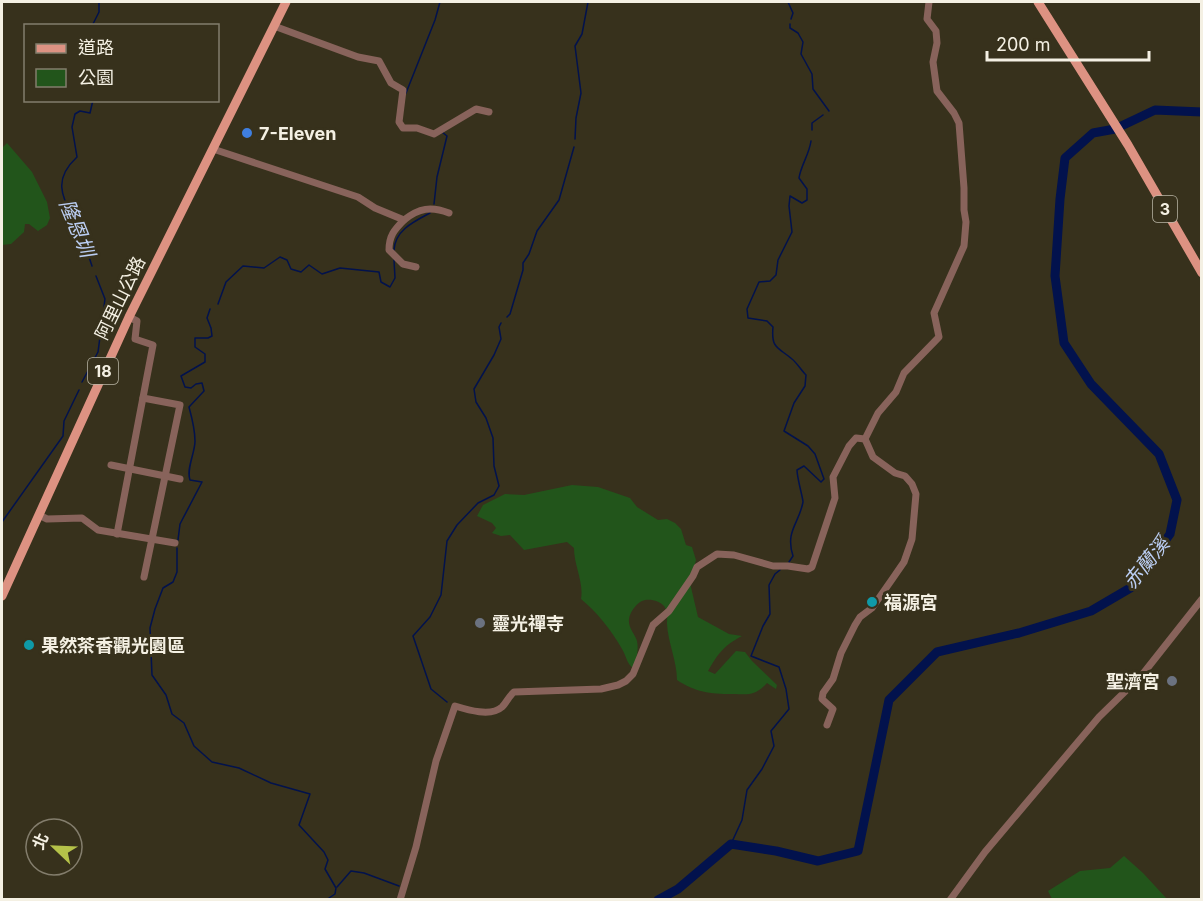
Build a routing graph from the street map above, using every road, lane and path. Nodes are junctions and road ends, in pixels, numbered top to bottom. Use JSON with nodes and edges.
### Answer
{"nodes":[{"id":1,"x":286,"y":2,"type":"edge"},
{"id":2,"x":929,"y":2,"type":"edge"},
{"id":3,"x":1038,"y":2,"type":"edge"},
{"id":4,"x":1044,"y":2,"type":"edge"},
{"id":5,"x":274,"y":26,"type":"junction"},
{"id":6,"x":1100,"y":97,"type":"junction"},
{"id":7,"x":489,"y":112,"type":"dead end"},
{"id":8,"x":1130,"y":143,"type":"junction"},
{"id":9,"x":213,"y":149,"type":"junction"},
{"id":10,"x":448,"y":213,"type":"dead end"},
{"id":11,"x":404,"y":220,"type":"junction"},
{"id":12,"x":1202,"y":264,"type":"edge"},
{"id":13,"x":416,"y":267,"type":"dead end"},
{"id":14,"x":1202,"y":273,"type":"edge"},
{"id":15,"x":129,"y":317,"type":"junction"},
{"id":16,"x":143,"y":398,"type":"junction"},
{"id":17,"x":865,"y":439,"type":"junction"},
{"id":18,"x":111,"y":465,"type":"dead end"},
{"id":19,"x":130,"y":469,"type":"junction"},
{"id":20,"x":165,"y":476,"type":"junction"},
{"id":21,"x":180,"y":479,"type":"dead end"},
{"id":22,"x":39,"y":515,"type":"junction"},
{"id":23,"x":117,"y":534,"type":"junction"},
{"id":24,"x":153,"y":539,"type":"junction"},
{"id":25,"x":175,"y":543,"type":"dead end"},
{"id":26,"x":144,"y":577,"type":"dead end"},
{"id":27,"x":2,"y":596,"type":"edge"},
{"id":28,"x":1202,"y":599,"type":"edge"},
{"id":29,"x":827,"y":725,"type":"dead end"},
{"id":30,"x":400,"y":900,"type":"edge"},
{"id":31,"x":950,"y":900,"type":"edge"}],
"edges":[{"from":1,"to":5,"type":"main road","number":"18"},
{"from":2,"to":17,"type":"street"},
{"from":3,"to":6,"type":"main road","number":"3"},
{"from":4,"to":6,"type":"main road","number":"3"},
{"from":5,"to":7,"type":"street"},
{"from":5,"to":9,"type":"main road","number":"18"},
{"from":6,"to":8,"type":"main road","number":"3"},
{"from":8,"to":12,"type":"main road","number":"3"},
{"from":8,"to":14,"type":"main road","number":"3"},
{"from":9,"to":11,"type":"street"},
{"from":9,"to":15,"type":"main road","name":"阿里山公路","number":"18"},
{"from":10,"to":11,"type":"street"},
{"from":11,"to":13,"type":"street"},
{"from":15,"to":16,"type":"street"},
{"from":15,"to":22,"type":"main road","name":"阿里山公路","number":"18"},
{"from":16,"to":19,"type":"street"},
{"from":16,"to":20,"type":"street"},
{"from":17,"to":29,"type":"street"},
{"from":17,"to":30,"type":"street"},
{"from":18,"to":19,"type":"street"},
{"from":19,"to":20,"type":"street"},
{"from":19,"to":23,"type":"street"},
{"from":20,"to":21,"type":"street"},
{"from":20,"to":24,"type":"street"},
{"from":22,"to":23,"type":"street"},
{"from":22,"to":27,"type":"main road","name":"阿里山公路","number":"18"},
{"from":23,"to":24,"type":"street"},
{"from":24,"to":25,"type":"street"},
{"from":24,"to":26,"type":"street"},
{"from":28,"to":31,"type":"street"}]}
